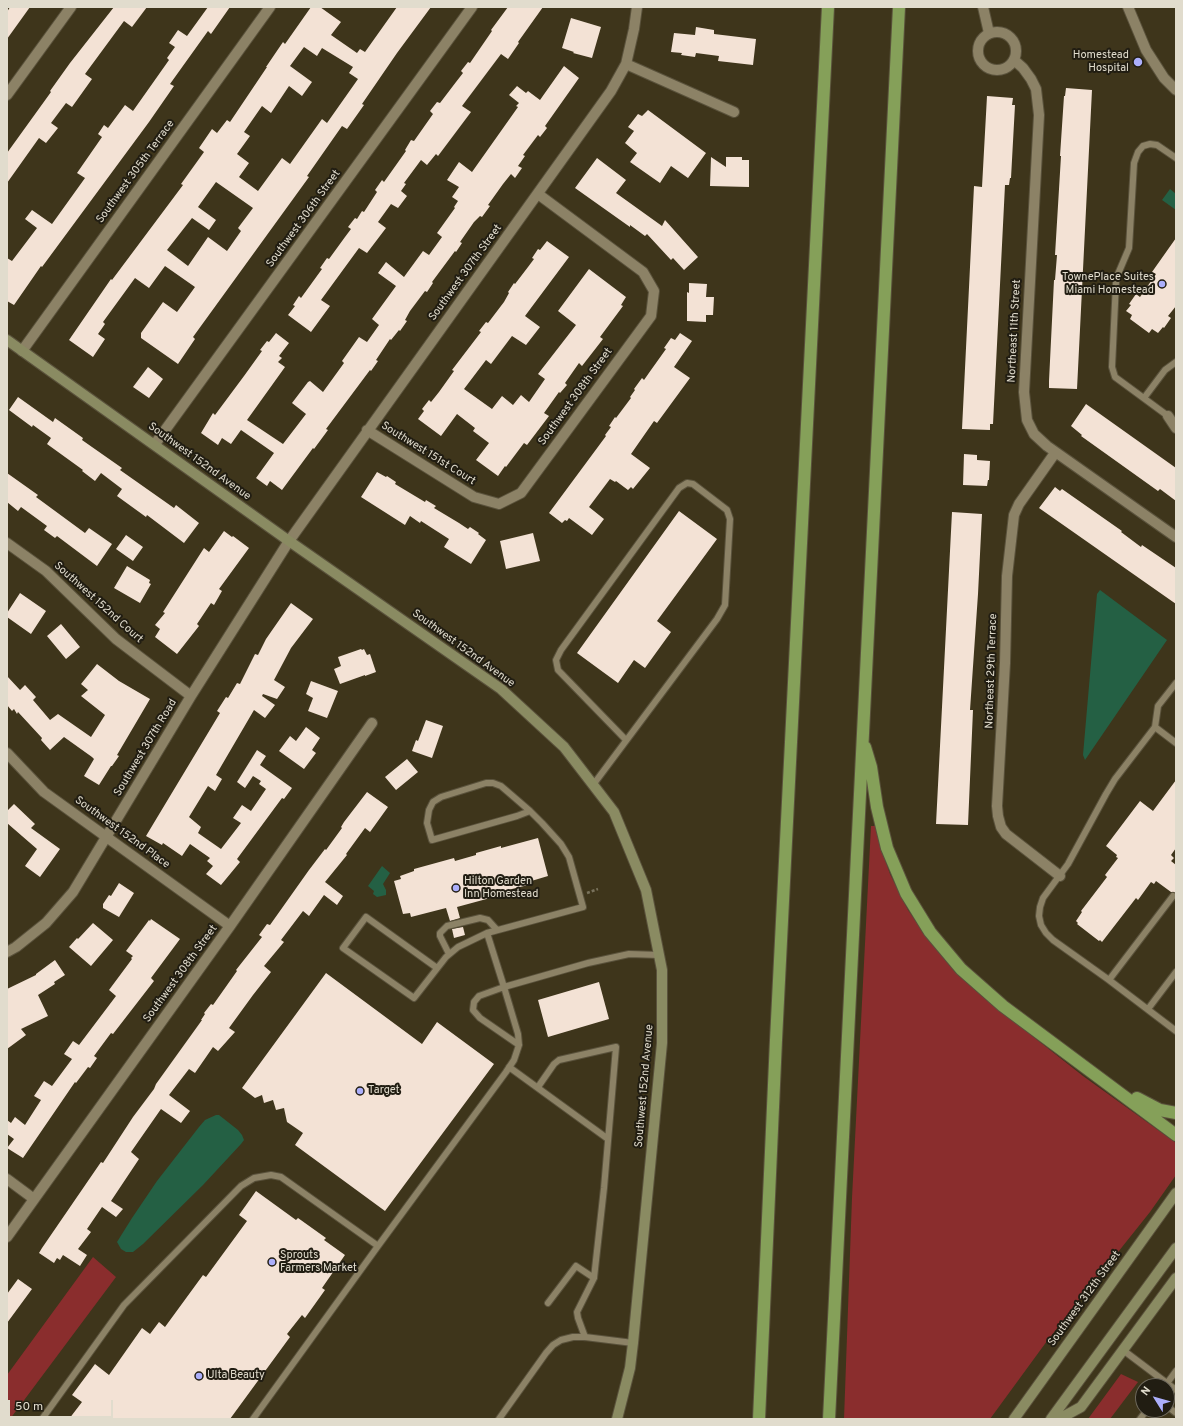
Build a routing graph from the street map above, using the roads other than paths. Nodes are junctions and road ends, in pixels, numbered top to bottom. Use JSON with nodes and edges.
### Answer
{"nodes":[{"id":1,"x":71,"y":7,"type":"edge"},
{"id":2,"x":270,"y":7,"type":"edge"},
{"id":3,"x":472,"y":7,"type":"edge"},
{"id":4,"x":637,"y":7,"type":"edge"},
{"id":5,"x":828,"y":7,"type":"edge"},
{"id":6,"x":899,"y":7,"type":"edge"},
{"id":7,"x":983,"y":7,"type":"edge"},
{"id":8,"x":1128,"y":7,"type":"edge"},
{"id":9,"x":989,"y":33,"type":"junction"},
{"id":10,"x":1014,"y":60,"type":"junction"},
{"id":11,"x":626,"y":64,"type":"junction"},
{"id":12,"x":1176,"y":90,"type":"edge"},
{"id":13,"x":7,"y":96,"type":"edge"},
{"id":14,"x":734,"y":112,"type":"dead end"},
{"id":15,"x":1176,"y":158,"type":"edge"},
{"id":16,"x":538,"y":194,"type":"junction"},
{"id":17,"x":7,"y":340,"type":"edge"},
{"id":18,"x":22,"y":351,"type":"junction"},
{"id":19,"x":1176,"y":362,"type":"edge"},
{"id":20,"x":1144,"y":398,"type":"junction"},
{"id":21,"x":1172,"y":418,"type":"edge"},
{"id":22,"x":1176,"y":428,"type":"edge"},
{"id":23,"x":367,"y":430,"type":"junction"},
{"id":24,"x":155,"y":444,"type":"junction"},
{"id":25,"x":1055,"y":453,"type":"junction"},
{"id":26,"x":499,"y":504,"type":"joint"},
{"id":27,"x":1176,"y":537,"type":"edge"},
{"id":28,"x":289,"y":541,"type":"junction"},
{"id":29,"x":7,"y":543,"type":"edge"},
{"id":30,"x":1176,"y":683,"type":"edge"},
{"id":31,"x":191,"y":696,"type":"junction"},
{"id":32,"x":372,"y":723,"type":"dead end"},
{"id":33,"x":1155,"y":727,"type":"junction"},
{"id":34,"x":862,"y":739,"type":"junction"},
{"id":35,"x":626,"y":740,"type":"junction"},
{"id":36,"x":1176,"y":743,"type":"edge"},
{"id":37,"x":7,"y":753,"type":"edge"},
{"id":38,"x":593,"y":785,"type":"junction"},
{"id":39,"x":530,"y":811,"type":"junction"},
{"id":40,"x":106,"y":837,"type":"junction"},
{"id":41,"x":1060,"y":876,"type":"junction"},
{"id":42,"x":1173,"y":896,"type":"dead end"},
{"id":43,"x":230,"y":926,"type":"junction"},
{"id":44,"x":497,"y":930,"type":"junction"},
{"id":45,"x":487,"y":933,"type":"junction"},
{"id":46,"x":7,"y":952,"type":"edge"},
{"id":47,"x":449,"y":954,"type":"junction"},
{"id":48,"x":659,"y":954,"type":"junction"},
{"id":49,"x":437,"y":968,"type":"junction"},
{"id":50,"x":1176,"y":972,"type":"edge"},
{"id":51,"x":1109,"y":980,"type":"junction"},
{"id":52,"x":1174,"y":980,"type":"edge"},
{"id":53,"x":504,"y":987,"type":"junction"},
{"id":54,"x":1148,"y":1009,"type":"junction"},
{"id":55,"x":1176,"y":1031,"type":"edge"},
{"id":56,"x":519,"y":1045,"type":"junction"},
{"id":57,"x":509,"y":1067,"type":"junction"},
{"id":58,"x":1092,"y":1072,"type":"junction"},
{"id":59,"x":538,"y":1087,"type":"junction"},
{"id":60,"x":1176,"y":1113,"type":"edge"},
{"id":61,"x":1176,"y":1135,"type":"edge"},
{"id":62,"x":608,"y":1139,"type":"junction"},
{"id":63,"x":7,"y":1179,"type":"edge"},
{"id":64,"x":1176,"y":1193,"type":"edge"},
{"id":65,"x":34,"y":1199,"type":"junction"},
{"id":66,"x":7,"y":1237,"type":"edge"},
{"id":67,"x":378,"y":1246,"type":"junction"},
{"id":68,"x":1176,"y":1248,"type":"edge"},
{"id":69,"x":594,"y":1278,"type":"junction"},
{"id":70,"x":1176,"y":1278,"type":"edge"},
{"id":71,"x":548,"y":1303,"type":"dead end"},
{"id":72,"x":584,"y":1338,"type":"junction"},
{"id":73,"x":633,"y":1343,"type":"junction"},
{"id":74,"x":1123,"y":1350,"type":"junction"},
{"id":75,"x":1157,"y":1378,"type":"edge"},
{"id":76,"x":42,"y":1419,"type":"edge"},
{"id":77,"x":253,"y":1419,"type":"edge"},
{"id":78,"x":499,"y":1419,"type":"edge"},
{"id":79,"x":617,"y":1419,"type":"edge"},
{"id":80,"x":759,"y":1419,"type":"edge"},
{"id":81,"x":829,"y":1419,"type":"edge"},
{"id":82,"x":1014,"y":1419,"type":"edge"},
{"id":83,"x":1052,"y":1419,"type":"edge"},
{"id":84,"x":1059,"y":1419,"type":"edge"}],
"edges":[{"from":1,"to":13,"type":"street"},
{"from":2,"to":18,"type":"street","name":"Southwest 305th Terrace"},
{"from":3,"to":24,"type":"street","name":"Southwest 306th Street"},
{"from":4,"to":11,"type":"street","name":"Southwest 307th Street"},
{"from":5,"to":80,"type":"highway"},
{"from":6,"to":34,"type":"highway"},
{"from":7,"to":9,"type":"street"},
{"from":8,"to":12,"type":"street"},
{"from":9,"to":10,"type":"street"},
{"from":9,"to":10,"type":"street"},
{"from":10,"to":25,"type":"street","name":"Northeast 11th Street"},
{"from":11,"to":14,"type":"street"},
{"from":11,"to":16,"type":"street","name":"Southwest 307th Street"},
{"from":15,"to":20,"type":"lane"},
{"from":16,"to":23,"type":"street","name":"Southwest 307th Street"},
{"from":16,"to":26,"type":"street","name":"Southwest 308th Street"},
{"from":17,"to":18,"type":"street","name":"Southwest 152nd Avenue"},
{"from":18,"to":24,"type":"street","name":"Southwest 152nd Avenue"},
{"from":19,"to":20,"type":"lane"},
{"from":20,"to":21,"type":"lane"},
{"from":21,"to":22,"type":"street"},
{"from":23,"to":26,"type":"street","name":"Southwest 151st Court"},
{"from":23,"to":28,"type":"street","name":"Southwest 307th Street"},
{"from":24,"to":28,"type":"street","name":"Southwest 152nd Avenue"},
{"from":25,"to":27,"type":"street","name":"Northeast 11th Street"},
{"from":25,"to":41,"type":"street","name":"Northeast 29th Terrace"},
{"from":28,"to":31,"type":"street","name":"Southwest 307th Road"},
{"from":28,"to":38,"type":"street","name":"Southwest 152nd Avenue"},
{"from":29,"to":31,"type":"street","name":"Southwest 152nd Court"},
{"from":30,"to":33,"type":"lane"},
{"from":31,"to":40,"type":"street","name":"Southwest 307th Road"},
{"from":32,"to":43,"type":"street","name":"Southwest 308th Street"},
{"from":33,"to":36,"type":"lane"},
{"from":33,"to":41,"type":"lane"},
{"from":34,"to":58,"type":"highway"},
{"from":34,"to":81,"type":"highway"},
{"from":35,"to":35,"type":"lane"},
{"from":35,"to":38,"type":"lane"},
{"from":37,"to":40,"type":"street","name":"Southwest 152nd Place"},
{"from":38,"to":48,"type":"street","name":"Southwest 152nd Avenue"},
{"from":39,"to":39,"type":"lane"},
{"from":39,"to":44,"type":"lane"},
{"from":40,"to":43,"type":"street","name":"Southwest 152nd Place"},
{"from":40,"to":46,"type":"street","name":"Southwest 307th Road"},
{"from":41,"to":51,"type":"lane"},
{"from":42,"to":51,"type":"lane"},
{"from":43,"to":65,"type":"street","name":"Southwest 308th Street"},
{"from":44,"to":45,"type":"lane"},
{"from":44,"to":47,"type":"lane"},
{"from":45,"to":47,"type":"lane"},
{"from":45,"to":53,"type":"lane"},
{"from":47,"to":49,"type":"lane"},
{"from":48,"to":53,"type":"lane"},
{"from":48,"to":73,"type":"street","name":"Southwest 152nd Avenue"},
{"from":49,"to":49,"type":"lane"},
{"from":50,"to":52,"type":"lane"},
{"from":51,"to":54,"type":"lane"},
{"from":52,"to":54,"type":"lane"},
{"from":53,"to":56,"type":"lane"},
{"from":53,"to":56,"type":"lane"},
{"from":54,"to":55,"type":"lane"},
{"from":56,"to":57,"type":"lane"},
{"from":57,"to":59,"type":"lane"},
{"from":57,"to":67,"type":"lane"},
{"from":58,"to":60,"type":"highway"},
{"from":58,"to":61,"type":"highway"},
{"from":59,"to":62,"type":"lane"},
{"from":59,"to":62,"type":"lane"},
{"from":62,"to":69,"type":"lane"},
{"from":63,"to":65,"type":"street"},
{"from":64,"to":82,"type":"street","name":"Southwest 312th Street"},
{"from":65,"to":66,"type":"street","name":"Southwest 308th Street"},
{"from":67,"to":76,"type":"lane"},
{"from":67,"to":77,"type":"lane"},
{"from":68,"to":83,"type":"street"},
{"from":69,"to":71,"type":"lane"},
{"from":69,"to":72,"type":"lane"},
{"from":70,"to":74,"type":"street"},
{"from":72,"to":73,"type":"lane"},
{"from":72,"to":78,"type":"lane"},
{"from":73,"to":79,"type":"street","name":"Southwest 152nd Avenue"},
{"from":74,"to":75,"type":"lane"},
{"from":74,"to":84,"type":"street"}]}
